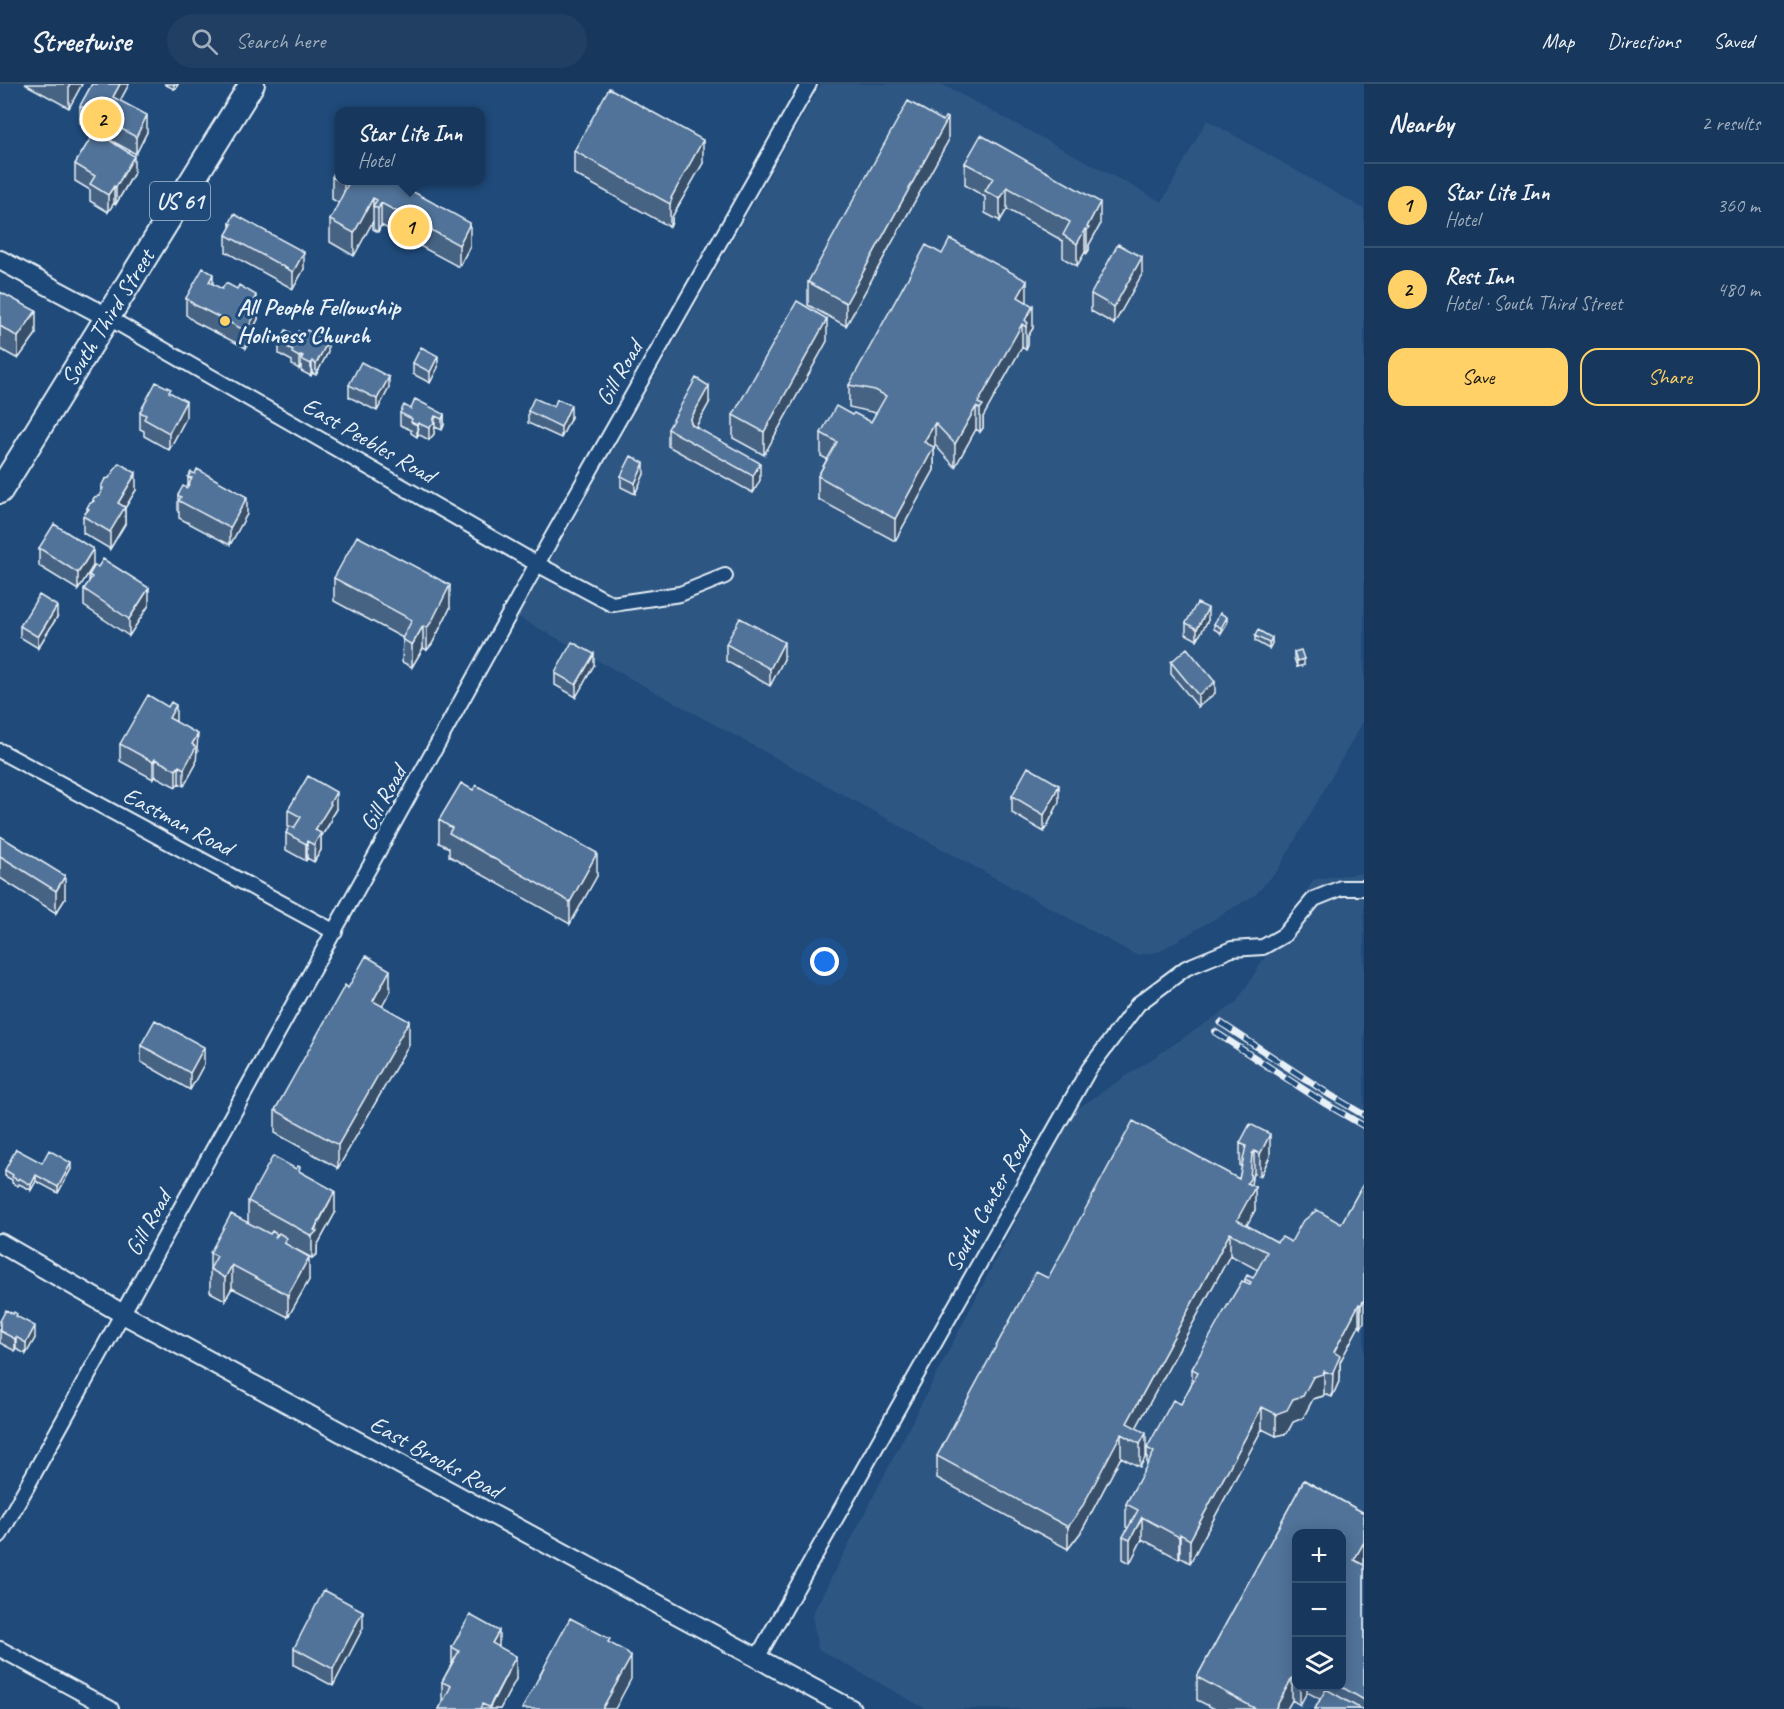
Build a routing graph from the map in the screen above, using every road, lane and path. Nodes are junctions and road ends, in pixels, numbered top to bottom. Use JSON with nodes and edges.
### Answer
{"nodes":[{"id":1,"x":252,"y":84,"type":"edge"},
{"id":2,"x":809,"y":84,"type":"edge"},
{"id":3,"x":0,"y":260,"type":"edge"},
{"id":4,"x":107,"y":317,"type":"junction"},
{"id":5,"x":0,"y":491,"type":"edge"},
{"id":6,"x":537,"y":564,"type":"junction"},
{"id":7,"x":725,"y":576,"type":"dead end"},
{"id":8,"x":0,"y":751,"type":"edge"},
{"id":9,"x":1364,"y":888,"type":"edge"},
{"id":10,"x":335,"y":932,"type":"junction"},
{"id":11,"x":0,"y":1243,"type":"edge"},
{"id":12,"x":123,"y":1314,"type":"junction"},
{"id":13,"x":0,"y":1535,"type":"edge"},
{"id":14,"x":0,"y":1649,"type":"edge"},
{"id":15,"x":758,"y":1658,"type":"junction"},
{"id":16,"x":111,"y":1709,"type":"edge"},
{"id":17,"x":851,"y":1709,"type":"edge"}],
"edges":[{"from":1,"to":4,"type":"highway","name":"South Third Street","number":"US 61"},
{"from":2,"to":6,"type":"street","name":"Gill Road"},
{"from":3,"to":4,"type":"main road","name":"East Peebles Road"},
{"from":4,"to":5,"type":"highway","name":"South Third Street","number":"US 61"},
{"from":4,"to":6,"type":"street","name":"East Peebles Road"},
{"from":6,"to":7,"type":"street","name":"East Peebles Road"},
{"from":6,"to":10,"type":"street","name":"Gill Road"},
{"from":8,"to":10,"type":"street","name":"Eastman Road"},
{"from":9,"to":15,"type":"street","name":"South Center Road"},
{"from":10,"to":12,"type":"street","name":"Gill Road"},
{"from":11,"to":12,"type":"main road","name":"East Brooks Road"},
{"from":12,"to":13,"type":"street","name":"Gill Road"},
{"from":12,"to":15,"type":"main road","name":"East Brooks Road"},
{"from":14,"to":16,"type":"street"},
{"from":15,"to":17,"type":"main road","name":"East Brooks Road"}]}
